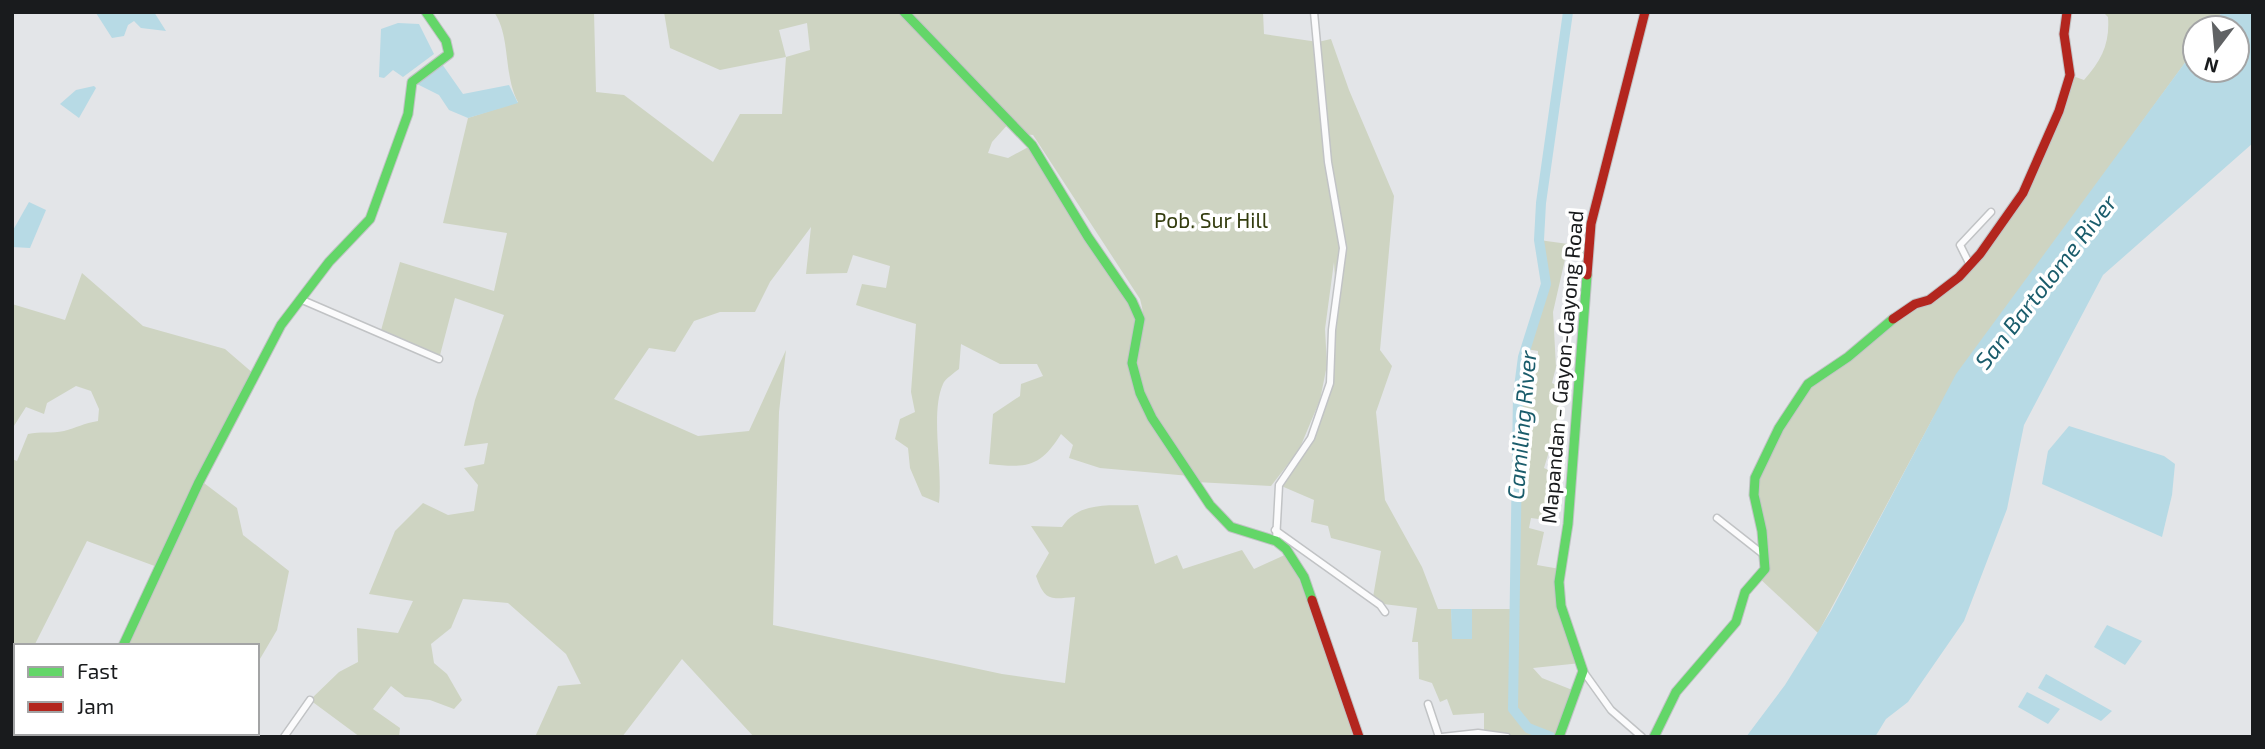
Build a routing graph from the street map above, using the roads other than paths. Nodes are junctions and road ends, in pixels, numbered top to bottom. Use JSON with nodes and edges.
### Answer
{"nodes":[{"id":1,"x":426,"y":12,"type":"edge"},
{"id":2,"x":904,"y":12,"type":"edge"},
{"id":3,"x":1314,"y":12,"type":"edge"},
{"id":4,"x":1645,"y":12,"type":"edge"},
{"id":5,"x":2067,"y":12,"type":"edge"},
{"id":6,"x":1991,"y":212,"type":"dead end"},
{"id":7,"x":1970,"y":265,"type":"junction"},
{"id":8,"x":300,"y":299,"type":"junction"},
{"id":9,"x":439,"y":359,"type":"dead end"},
{"id":10,"x":1717,"y":518,"type":"dead end"},
{"id":11,"x":1275,"y":530,"type":"junction"},
{"id":12,"x":1276,"y":541,"type":"junction"},
{"id":13,"x":1764,"y":555,"type":"junction"},
{"id":14,"x":1385,"y":612,"type":"dead end"},
{"id":15,"x":124,"y":644,"type":"edge"},
{"id":16,"x":1583,"y":671,"type":"junction"},
{"id":17,"x":310,"y":700,"type":"dead end"},
{"id":18,"x":1429,"y":704,"type":"dead end"},
{"id":19,"x":1484,"y":735,"type":"edge"},
{"id":20,"x":284,"y":737,"type":"edge"},
{"id":21,"x":1359,"y":737,"type":"edge"},
{"id":22,"x":1440,"y":737,"type":"edge"},
{"id":23,"x":1507,"y":737,"type":"edge"},
{"id":24,"x":1559,"y":737,"type":"edge"},
{"id":25,"x":1642,"y":737,"type":"edge"},
{"id":26,"x":1654,"y":737,"type":"edge"}],
"edges":[{"from":1,"to":8,"type":"street"},
{"from":2,"to":12,"type":"street"},
{"from":3,"to":11,"type":"street"},
{"from":4,"to":16,"type":"street","name":"Mapandan - Gayon-Gayong Road"},
{"from":5,"to":7,"type":"street"},
{"from":6,"to":7,"type":"street"},
{"from":7,"to":13,"type":"street"},
{"from":8,"to":9,"type":"street"},
{"from":8,"to":15,"type":"street"},
{"from":10,"to":13,"type":"street"},
{"from":11,"to":12,"type":"street"},
{"from":11,"to":14,"type":"street"},
{"from":12,"to":21,"type":"street"},
{"from":13,"to":26,"type":"street"},
{"from":16,"to":24,"type":"street"},
{"from":16,"to":25,"type":"street"},
{"from":17,"to":20,"type":"street"},
{"from":18,"to":22,"type":"street"},
{"from":19,"to":22,"type":"street"},
{"from":19,"to":23,"type":"street"}]}
